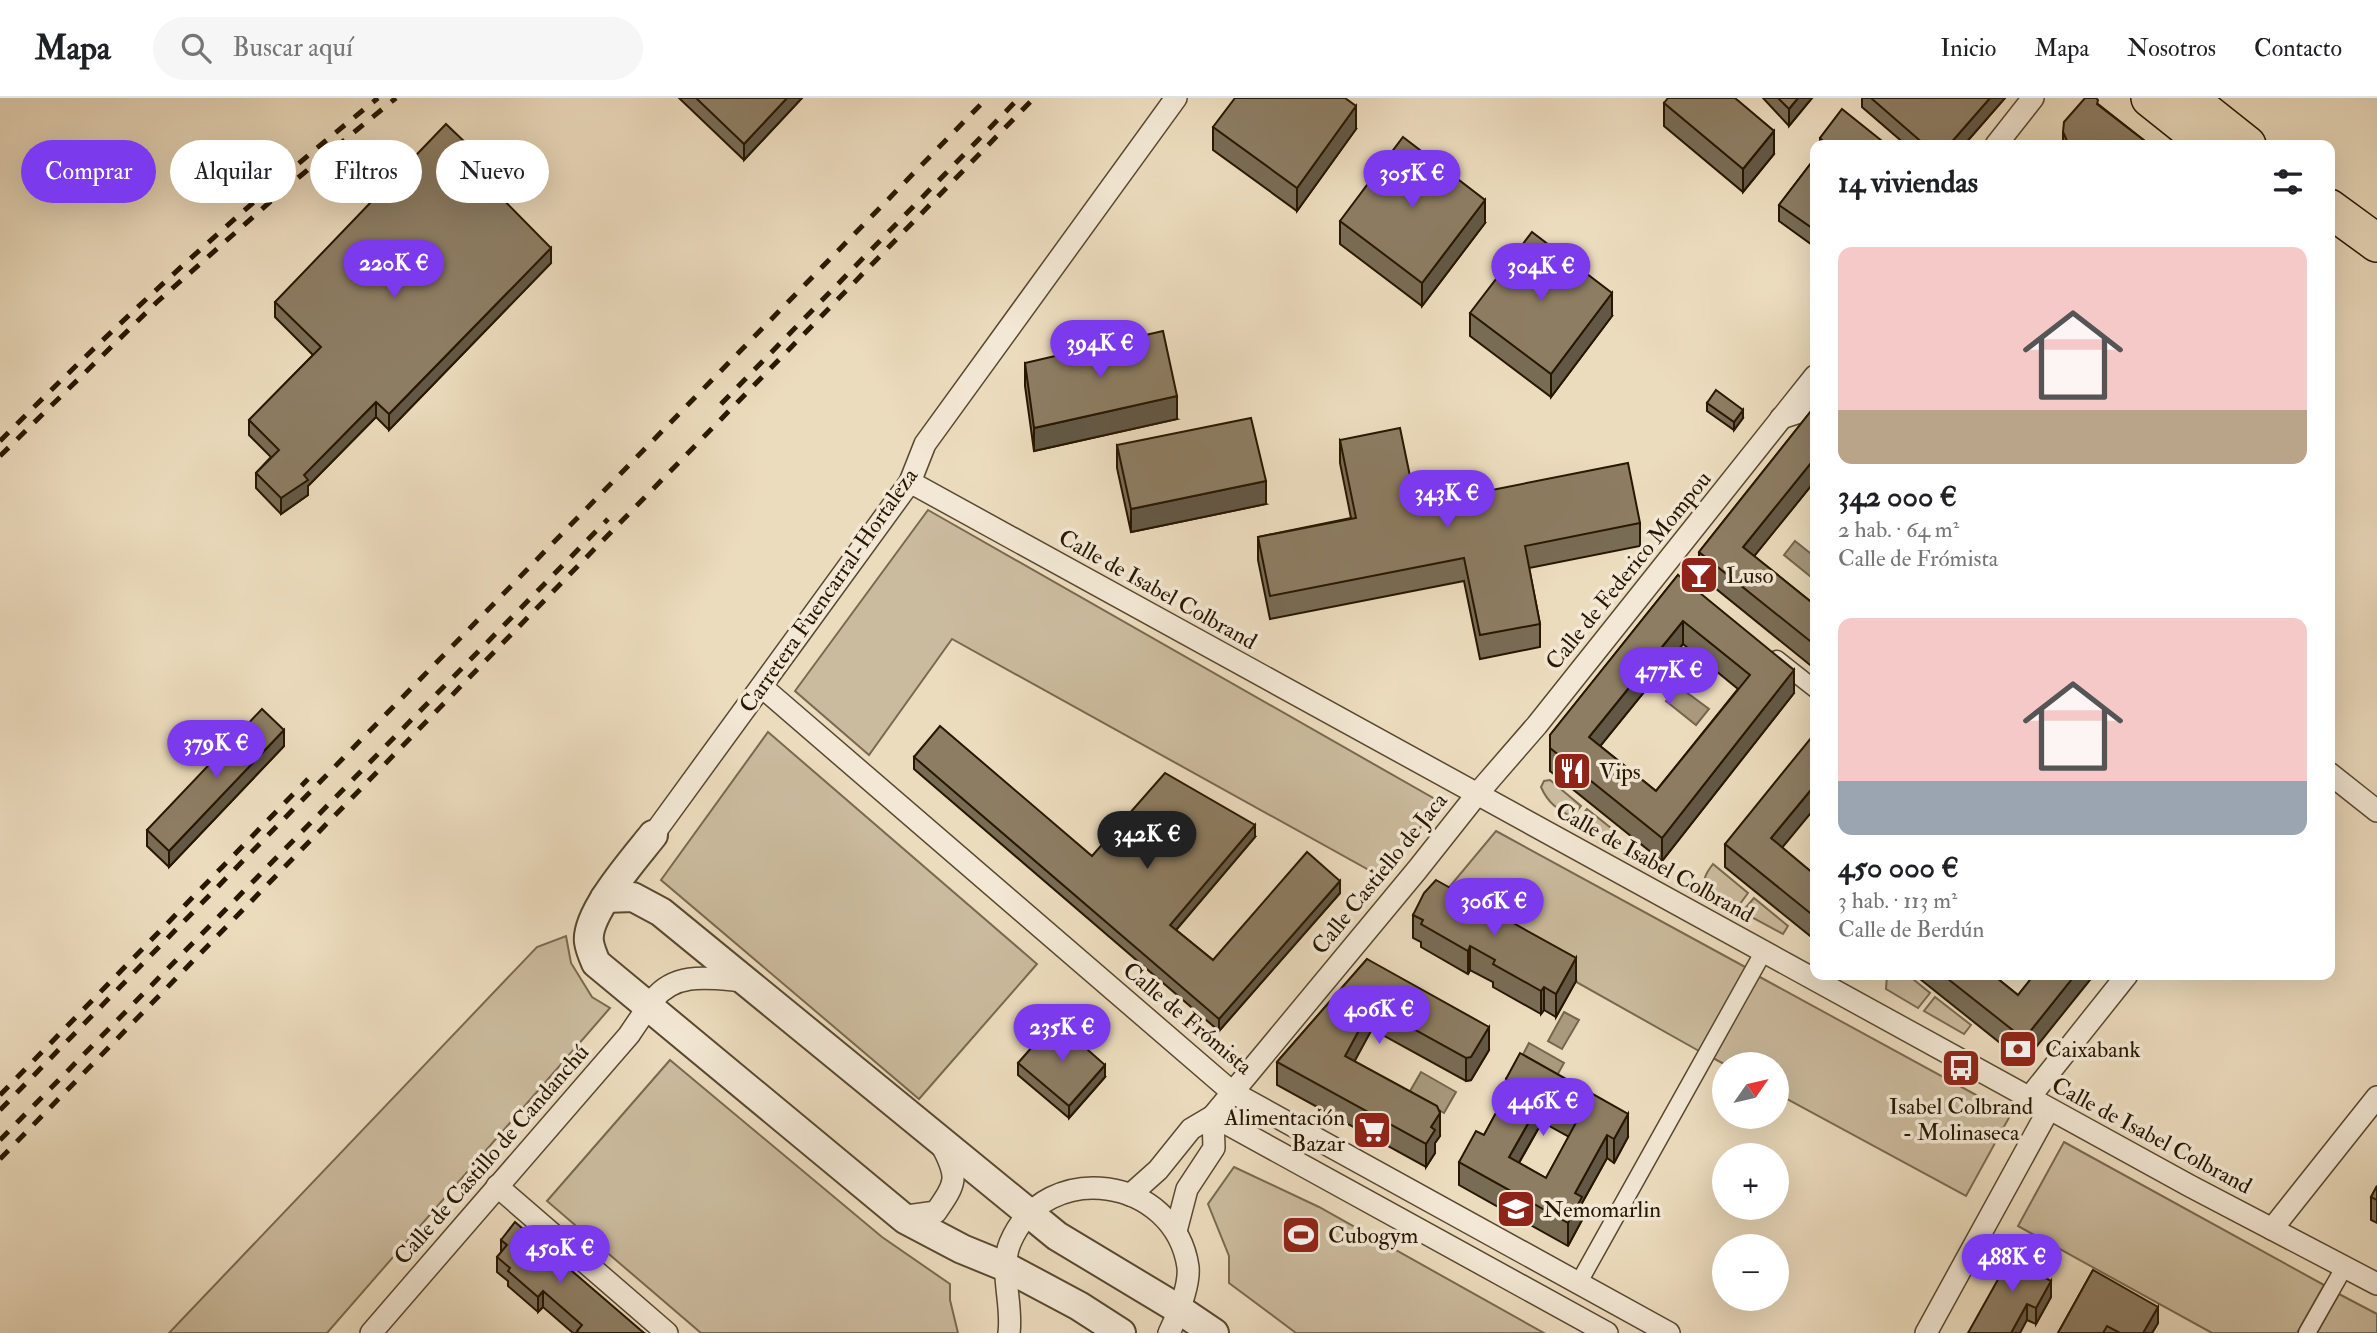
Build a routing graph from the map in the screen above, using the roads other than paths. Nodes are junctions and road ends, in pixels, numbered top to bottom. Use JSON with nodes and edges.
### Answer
{"nodes":[{"id":1,"x":1176,"y":98,"type":"edge"},
{"id":2,"x":2033,"y":98,"type":"edge"},
{"id":3,"x":2150,"y":98,"type":"edge"},
{"id":4,"x":2188,"y":98,"type":"edge"},
{"id":5,"x":2000,"y":140,"type":"edge"},
{"id":6,"x":2203,"y":140,"type":"edge"},
{"id":7,"x":2241,"y":140,"type":"edge"},
{"id":8,"x":2335,"y":212,"type":"edge"},
{"id":9,"x":2335,"y":241,"type":"edge"},
{"id":10,"x":2377,"y":243,"type":"edge"},
{"id":11,"x":2377,"y":272,"type":"edge"},
{"id":12,"x":1810,"y":382,"type":"edge"},
{"id":13,"x":1810,"y":409,"type":"edge"},
{"id":14,"x":1782,"y":418,"type":"junction"},
{"id":15,"x":910,"y":482,"type":"junction"},
{"id":16,"x":1760,"y":645,"type":"edge"},
{"id":17,"x":1810,"y":685,"type":"edge"},
{"id":18,"x":762,"y":687,"type":"junction"},
{"id":19,"x":2335,"y":779,"type":"edge"},
{"id":20,"x":1478,"y":793,"type":"junction"},
{"id":21,"x":2377,"y":811,"type":"edge"},
{"id":22,"x":653,"y":835,"type":"junction"},
{"id":23,"x":605,"y":898,"type":"junction"},
{"id":24,"x":661,"y":912,"type":"junction"},
{"id":25,"x":1764,"y":951,"type":"junction"},
{"id":26,"x":1810,"y":977,"type":"edge"},
{"id":27,"x":1816,"y":980,"type":"edge"},
{"id":28,"x":2123,"y":980,"type":"edge"},
{"id":29,"x":746,"y":981,"type":"junction"},
{"id":30,"x":648,"y":1008,"type":"junction"},
{"id":31,"x":1231,"y":1092,"type":"junction"},
{"id":32,"x":2377,"y":1097,"type":"edge"},
{"id":33,"x":2029,"y":1098,"type":"junction"},
{"id":34,"x":2049,"y":1109,"type":"junction"},
{"id":35,"x":1213,"y":1116,"type":"junction"},
{"id":36,"x":940,"y":1142,"type":"junction"},
{"id":37,"x":497,"y":1186,"type":"junction"},
{"id":38,"x":1130,"y":1195,"type":"junction"},
{"id":39,"x":1030,"y":1214,"type":"junction"},
{"id":40,"x":905,"y":1219,"type":"junction"},
{"id":41,"x":2272,"y":1229,"type":"junction"},
{"id":42,"x":1176,"y":1231,"type":"junction"},
{"id":43,"x":2344,"y":1266,"type":"junction"},
{"id":44,"x":1006,"y":1267,"type":"junction"},
{"id":45,"x":1578,"y":1284,"type":"junction"},
{"id":46,"x":2377,"y":1284,"type":"edge"},
{"id":47,"x":1175,"y":1321,"type":"edge"},
{"id":48,"x":1012,"y":1330,"type":"edge"},
{"id":49,"x":371,"y":1333,"type":"edge"},
{"id":50,"x":667,"y":1333,"type":"edge"},
{"id":51,"x":1121,"y":1333,"type":"edge"},
{"id":52,"x":1214,"y":1333,"type":"edge"},
{"id":53,"x":1607,"y":1333,"type":"edge"},
{"id":54,"x":1669,"y":1333,"type":"edge"},
{"id":55,"x":1926,"y":1333,"type":"edge"},
{"id":56,"x":2307,"y":1333,"type":"edge"}],
"edges":[{"from":1,"to":15,"type":"street","name":"Carretera Fuencarral-Hortaleza"},
{"from":2,"to":5,"type":"street"},
{"from":3,"to":6,"type":"highway"},
{"from":4,"to":7,"type":"highway"},
{"from":8,"to":10,"type":"highway"},
{"from":9,"to":11,"type":"highway"},
{"from":12,"to":14,"type":"street","name":"Calle de Federico Mompou"},
{"from":13,"to":14,"type":"street"},
{"from":14,"to":20,"type":"street","name":"Calle de Federico Mompou"},
{"from":15,"to":18,"type":"street","name":"Carretera Fuencarral-Hortaleza"},
{"from":15,"to":20,"type":"street","name":"Calle de Isabel Colbrand"},
{"from":16,"to":17,"type":"street"},
{"from":18,"to":22,"type":"street","name":"Carretera Fuencarral-Hortaleza"},
{"from":18,"to":31,"type":"street","name":"Calle de Frómista"},
{"from":19,"to":21,"type":"street"},
{"from":20,"to":25,"type":"street","name":"Calle de Isabel Colbrand"},
{"from":20,"to":31,"type":"street","name":"Calle Castiello de Jaca"},
{"from":22,"to":23,"type":"street","name":"Carretera Fuencarral-Hortaleza"},
{"from":22,"to":24,"type":"street"},
{"from":23,"to":24,"type":"street"},
{"from":23,"to":30,"type":"street","name":"Carretera Fuencarral-Hortaleza"},
{"from":24,"to":29,"type":"street"},
{"from":25,"to":26,"type":"street","name":"Calle de Isabel Colbrand"},
{"from":25,"to":45,"type":"street"},
{"from":27,"to":33,"type":"street","name":"Calle de Isabel Colbrand"},
{"from":28,"to":33,"type":"street"},
{"from":29,"to":30,"type":"street","name":"Calle de Castillo de Candanchú"},
{"from":29,"to":36,"type":"street"},
{"from":30,"to":37,"type":"street","name":"Calle de Castillo de Candanchú"},
{"from":30,"to":40,"type":"street","name":"Carretera Fuencarral-Hortaleza"},
{"from":31,"to":35,"type":"street","name":"Calle Castiello de Jaca"},
{"from":31,"to":45,"type":"street","name":"Calle de Frómista"},
{"from":32,"to":41,"type":"street"},
{"from":33,"to":34,"type":"street","name":"Calle de Isabel Colbrand"},
{"from":34,"to":41,"type":"street","name":"Calle de Isabel Colbrand"},
{"from":34,"to":55,"type":"street"},
{"from":35,"to":38,"type":"street","name":"Calle Castiello de Jaca"},
{"from":35,"to":42,"type":"street"},
{"from":35,"to":53,"type":"street"},
{"from":36,"to":39,"type":"street"},
{"from":36,"to":40,"type":"street"},
{"from":37,"to":49,"type":"street","name":"Calle de Castillo de Candanchú"},
{"from":37,"to":50,"type":"street"},
{"from":38,"to":39,"type":"street"},
{"from":38,"to":42,"type":"street"},
{"from":39,"to":44,"type":"street"},
{"from":39,"to":47,"type":"street"},
{"from":40,"to":44,"type":"street","name":"Carretera Fuencarral-Hortaleza"},
{"from":41,"to":43,"type":"street","name":"Calle de Isabel Colbrand"},
{"from":42,"to":47,"type":"street"},
{"from":43,"to":46,"type":"street","name":"Calle de Isabel Colbrand"},
{"from":43,"to":56,"type":"street"},
{"from":44,"to":48,"type":"street"},
{"from":44,"to":51,"type":"street","name":"Carretera Fuencarral-Hortaleza"},
{"from":45,"to":54,"type":"street","name":"Calle de Frómista"},
{"from":47,"to":52,"type":"street"}]}
